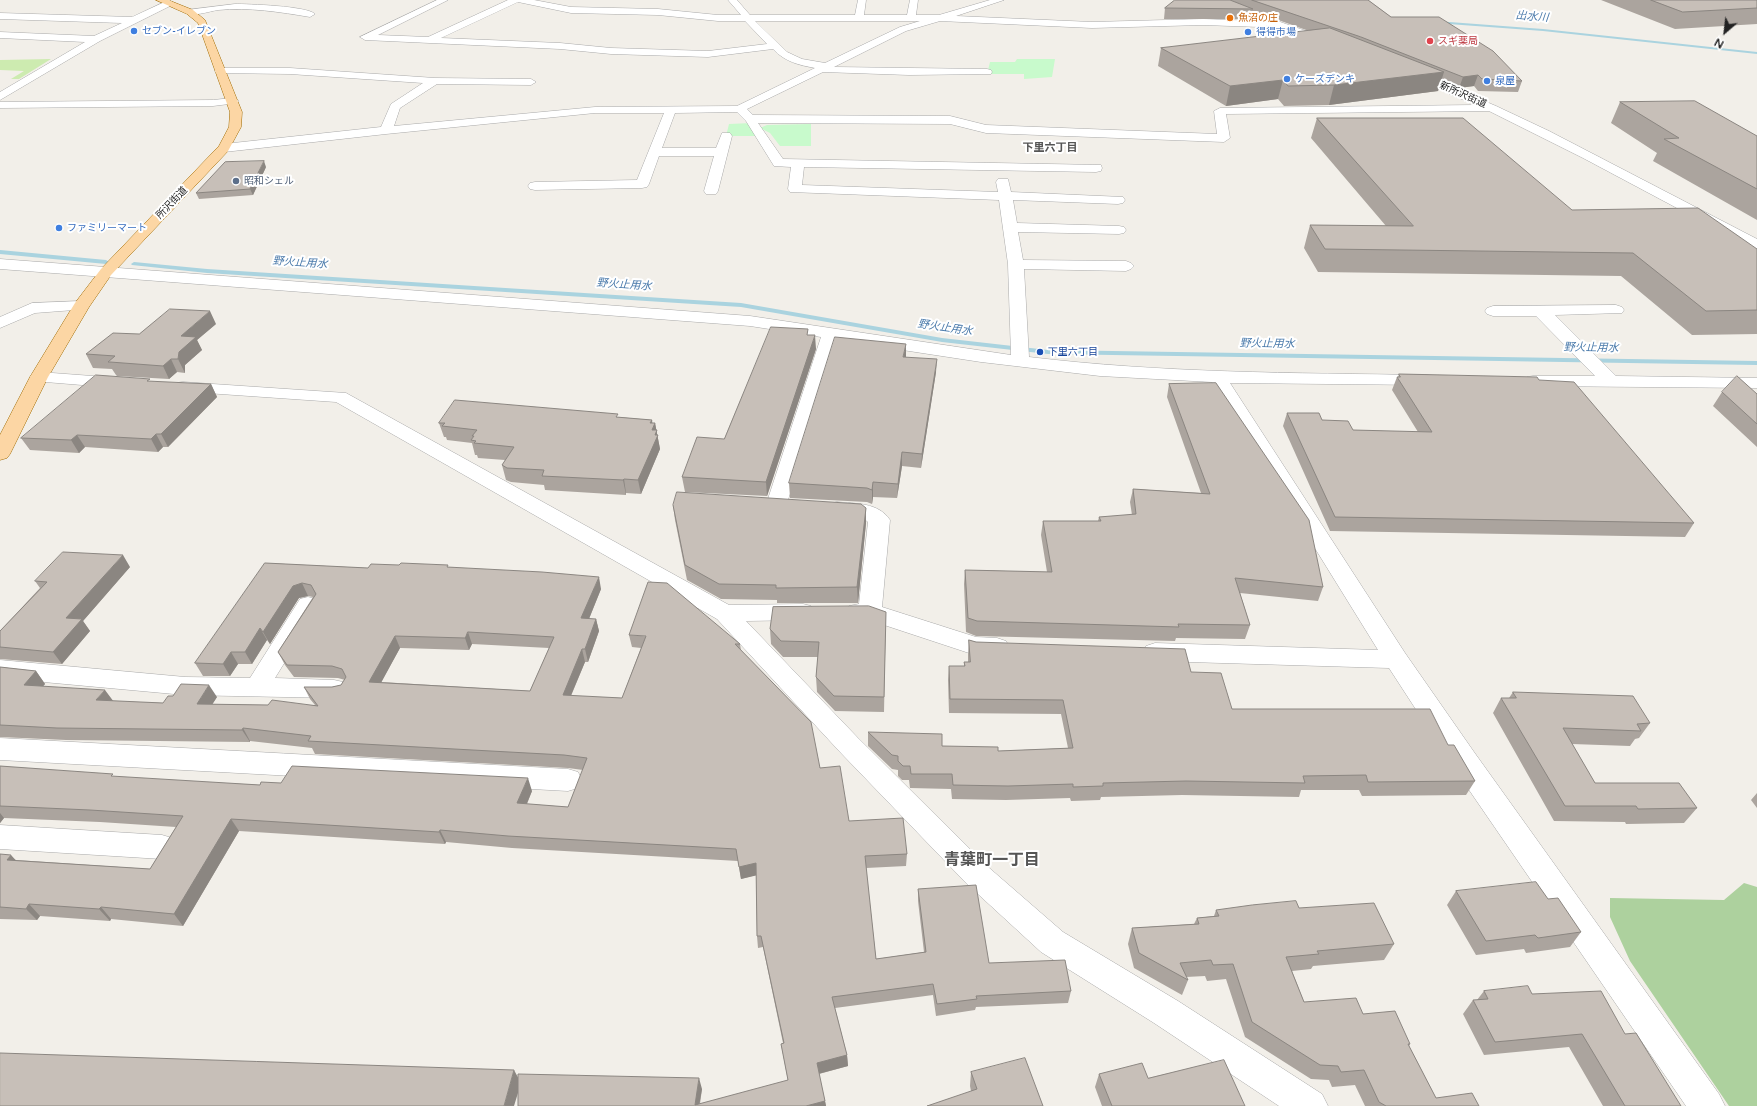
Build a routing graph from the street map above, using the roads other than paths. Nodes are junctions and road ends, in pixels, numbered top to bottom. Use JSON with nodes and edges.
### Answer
{"nodes":[{"id":1,"x":444,"y":0,"type":"edge"},
{"id":2,"x":515,"y":0,"type":"edge"},
{"id":3,"x":520,"y":0,"type":"edge"},
{"id":4,"x":599,"y":0,"type":"edge"},
{"id":5,"x":732,"y":0,"type":"edge"},
{"id":6,"x":862,"y":0,"type":"edge"},
{"id":7,"x":914,"y":0,"type":"edge"},
{"id":8,"x":1000,"y":0,"type":"edge"},
{"id":9,"x":1208,"y":0,"type":"edge"},
{"id":10,"x":164,"y":1,"type":"edge"},
{"id":11,"x":291,"y":2,"type":"dead end"},
{"id":12,"x":273,"y":9,"type":"junction"},
{"id":13,"x":602,"y":10,"type":"junction"},
{"id":14,"x":190,"y":12,"type":"junction"},
{"id":15,"x":310,"y":14,"type":"dead end"},
{"id":16,"x":1,"y":16,"type":"edge"},
{"id":17,"x":859,"y":18,"type":"junction"},
{"id":18,"x":911,"y":18,"type":"junction"},
{"id":19,"x":937,"y":18,"type":"junction"},
{"id":20,"x":748,"y":19,"type":"junction"},
{"id":21,"x":132,"y":20,"type":"junction"},
{"id":22,"x":1274,"y":22,"type":"junction"},
{"id":23,"x":0,"y":35,"type":"edge"},
{"id":24,"x":96,"y":38,"type":"junction"},
{"id":25,"x":429,"y":40,"type":"junction"},
{"id":26,"x":1336,"y":44,"type":"edge"},
{"id":27,"x":776,"y":46,"type":"junction"},
{"id":28,"x":826,"y":68,"type":"junction"},
{"id":29,"x":1404,"y":70,"type":"edge"},
{"id":30,"x":220,"y":71,"type":"junction"},
{"id":31,"x":987,"y":72,"type":"dead end"},
{"id":32,"x":435,"y":81,"type":"junction"},
{"id":33,"x":531,"y":82,"type":"dead end"},
{"id":34,"x":0,"y":97,"type":"edge"},
{"id":35,"x":233,"y":101,"type":"junction"},
{"id":36,"x":0,"y":105,"type":"edge"},
{"id":37,"x":1492,"y":108,"type":"junction"},
{"id":38,"x":671,"y":109,"type":"junction"},
{"id":39,"x":739,"y":109,"type":"junction"},
{"id":40,"x":750,"y":119,"type":"junction"},
{"id":41,"x":386,"y":130,"type":"junction"},
{"id":42,"x":726,"y":136,"type":"dead end"},
{"id":43,"x":224,"y":148,"type":"junction"},
{"id":44,"x":654,"y":152,"type":"junction"},
{"id":45,"x":720,"y":152,"type":"junction"},
{"id":46,"x":798,"y":164,"type":"junction"},
{"id":47,"x":1001,"y":167,"type":"junction"},
{"id":48,"x":1096,"y":168,"type":"dead end"},
{"id":49,"x":535,"y":186,"type":"dead end"},
{"id":50,"x":711,"y":191,"type":"dead end"},
{"id":51,"x":1005,"y":195,"type":"junction"},
{"id":52,"x":1118,"y":200,"type":"dead end"},
{"id":53,"x":1010,"y":227,"type":"junction"},
{"id":54,"x":1119,"y":230,"type":"dead end"},
{"id":55,"x":1757,"y":245,"type":"edge"},
{"id":56,"x":0,"y":264,"type":"edge"},
{"id":57,"x":1016,"y":264,"type":"junction"},
{"id":58,"x":1126,"y":266,"type":"dead end"},
{"id":59,"x":106,"y":272,"type":"junction"},
{"id":60,"x":81,"y":306,"type":"junction"},
{"id":61,"x":1616,"y":310,"type":"dead end"},
{"id":62,"x":1492,"y":311,"type":"dead end"},
{"id":63,"x":1541,"y":311,"type":"junction"},
{"id":64,"x":0,"y":323,"type":"edge"},
{"id":65,"x":830,"y":334,"type":"junction"},
{"id":66,"x":1020,"y":353,"type":"junction"},
{"id":67,"x":1605,"y":376,"type":"junction"},
{"id":68,"x":39,"y":377,"type":"junction"},
{"id":69,"x":1218,"y":377,"type":"junction"},
{"id":70,"x":1444,"y":380,"type":"edge"},
{"id":71,"x":1518,"y":381,"type":"edge"},
{"id":72,"x":1757,"y":383,"type":"edge"},
{"id":73,"x":142,"y":384,"type":"edge"},
{"id":74,"x":166,"y":386,"type":"edge"},
{"id":75,"x":0,"y":454,"type":"edge"},
{"id":76,"x":308,"y":605,"type":"edge"},
{"id":77,"x":870,"y":612,"type":"junction"},
{"id":78,"x":725,"y":613,"type":"junction"},
{"id":79,"x":1022,"y":648,"type":"edge"},
{"id":80,"x":1134,"y":651,"type":"edge"},
{"id":81,"x":1396,"y":659,"type":"junction"},
{"id":82,"x":0,"y":670,"type":"edge"},
{"id":83,"x":257,"y":687,"type":"junction"},
{"id":84,"x":338,"y":689,"type":"edge"},
{"id":85,"x":0,"y":749,"type":"edge"},
{"id":86,"x":568,"y":780,"type":"dead end"},
{"id":87,"x":0,"y":837,"type":"edge"},
{"id":88,"x":162,"y":847,"type":"edge"},
{"id":89,"x":1310,"y":1106,"type":"edge"},
{"id":90,"x":1707,"y":1106,"type":"edge"}],
"edges":[{"from":1,"to":25,"type":"street"},
{"from":2,"to":25,"type":"street"},
{"from":3,"to":13,"type":"street"},
{"from":4,"to":13,"type":"street"},
{"from":5,"to":20,"type":"street"},
{"from":6,"to":17,"type":"street"},
{"from":7,"to":18,"type":"street"},
{"from":8,"to":19,"type":"street"},
{"from":9,"to":22,"type":"street"},
{"from":10,"to":14,"type":"main road","name":"所沢街道"},
{"from":10,"to":21,"type":"street"},
{"from":11,"to":12,"type":"street"},
{"from":12,"to":14,"type":"street"},
{"from":12,"to":15,"type":"street"},
{"from":13,"to":20,"type":"street"},
{"from":14,"to":30,"type":"main road","name":"所沢街道"},
{"from":16,"to":21,"type":"street"},
{"from":17,"to":18,"type":"street"},
{"from":17,"to":20,"type":"street"},
{"from":18,"to":19,"type":"street"},
{"from":19,"to":22,"type":"street"},
{"from":19,"to":28,"type":"street"},
{"from":20,"to":27,"type":"street"},
{"from":21,"to":24,"type":"street"},
{"from":22,"to":26,"type":"street"},
{"from":23,"to":24,"type":"street"},
{"from":24,"to":34,"type":"street"},
{"from":25,"to":27,"type":"street"},
{"from":27,"to":28,"type":"street"},
{"from":28,"to":31,"type":"street"},
{"from":28,"to":39,"type":"street"},
{"from":29,"to":37,"type":"street","name":"新所沢街道"},
{"from":30,"to":32,"type":"street"},
{"from":30,"to":35,"type":"main road","name":"所沢街道"},
{"from":32,"to":33,"type":"street"},
{"from":32,"to":41,"type":"street"},
{"from":35,"to":36,"type":"street"},
{"from":35,"to":43,"type":"main road","name":"所沢街道"},
{"from":37,"to":40,"type":"street"},
{"from":37,"to":55,"type":"street","name":"新所沢街道"},
{"from":38,"to":39,"type":"street"},
{"from":38,"to":41,"type":"street"},
{"from":38,"to":44,"type":"street"},
{"from":39,"to":40,"type":"street"},
{"from":40,"to":46,"type":"street"},
{"from":41,"to":43,"type":"street"},
{"from":42,"to":45,"type":"street"},
{"from":43,"to":59,"type":"main road","name":"所沢街道"},
{"from":44,"to":45,"type":"street"},
{"from":44,"to":49,"type":"street"},
{"from":45,"to":50,"type":"street"},
{"from":46,"to":47,"type":"street"},
{"from":46,"to":51,"type":"street"},
{"from":47,"to":48,"type":"street"},
{"from":47,"to":51,"type":"street"},
{"from":51,"to":52,"type":"street"},
{"from":51,"to":53,"type":"street"},
{"from":53,"to":54,"type":"street"},
{"from":53,"to":57,"type":"street"},
{"from":56,"to":59,"type":"street"},
{"from":57,"to":58,"type":"street"},
{"from":57,"to":66,"type":"street"},
{"from":59,"to":60,"type":"main road","name":"所沢街道"},
{"from":59,"to":65,"type":"street"},
{"from":60,"to":64,"type":"street"},
{"from":60,"to":68,"type":"main road","name":"所沢街道"},
{"from":61,"to":63,"type":"street"},
{"from":62,"to":63,"type":"street"},
{"from":63,"to":67,"type":"street"},
{"from":65,"to":66,"type":"street"},
{"from":65,"to":77,"type":"street"},
{"from":66,"to":69,"type":"street"},
{"from":67,"to":71,"type":"street"},
{"from":67,"to":72,"type":"street"},
{"from":68,"to":73,"type":"street"},
{"from":68,"to":75,"type":"main road","name":"所沢街道"},
{"from":69,"to":70,"type":"street"},
{"from":69,"to":81,"type":"street"},
{"from":74,"to":78,"type":"street"},
{"from":76,"to":83,"type":"street"},
{"from":77,"to":78,"type":"street"},
{"from":77,"to":79,"type":"street"},
{"from":78,"to":89,"type":"street"},
{"from":80,"to":81,"type":"street"},
{"from":81,"to":90,"type":"street"},
{"from":82,"to":83,"type":"street"},
{"from":83,"to":84,"type":"street"},
{"from":85,"to":86,"type":"street"},
{"from":87,"to":88,"type":"street"}]}
